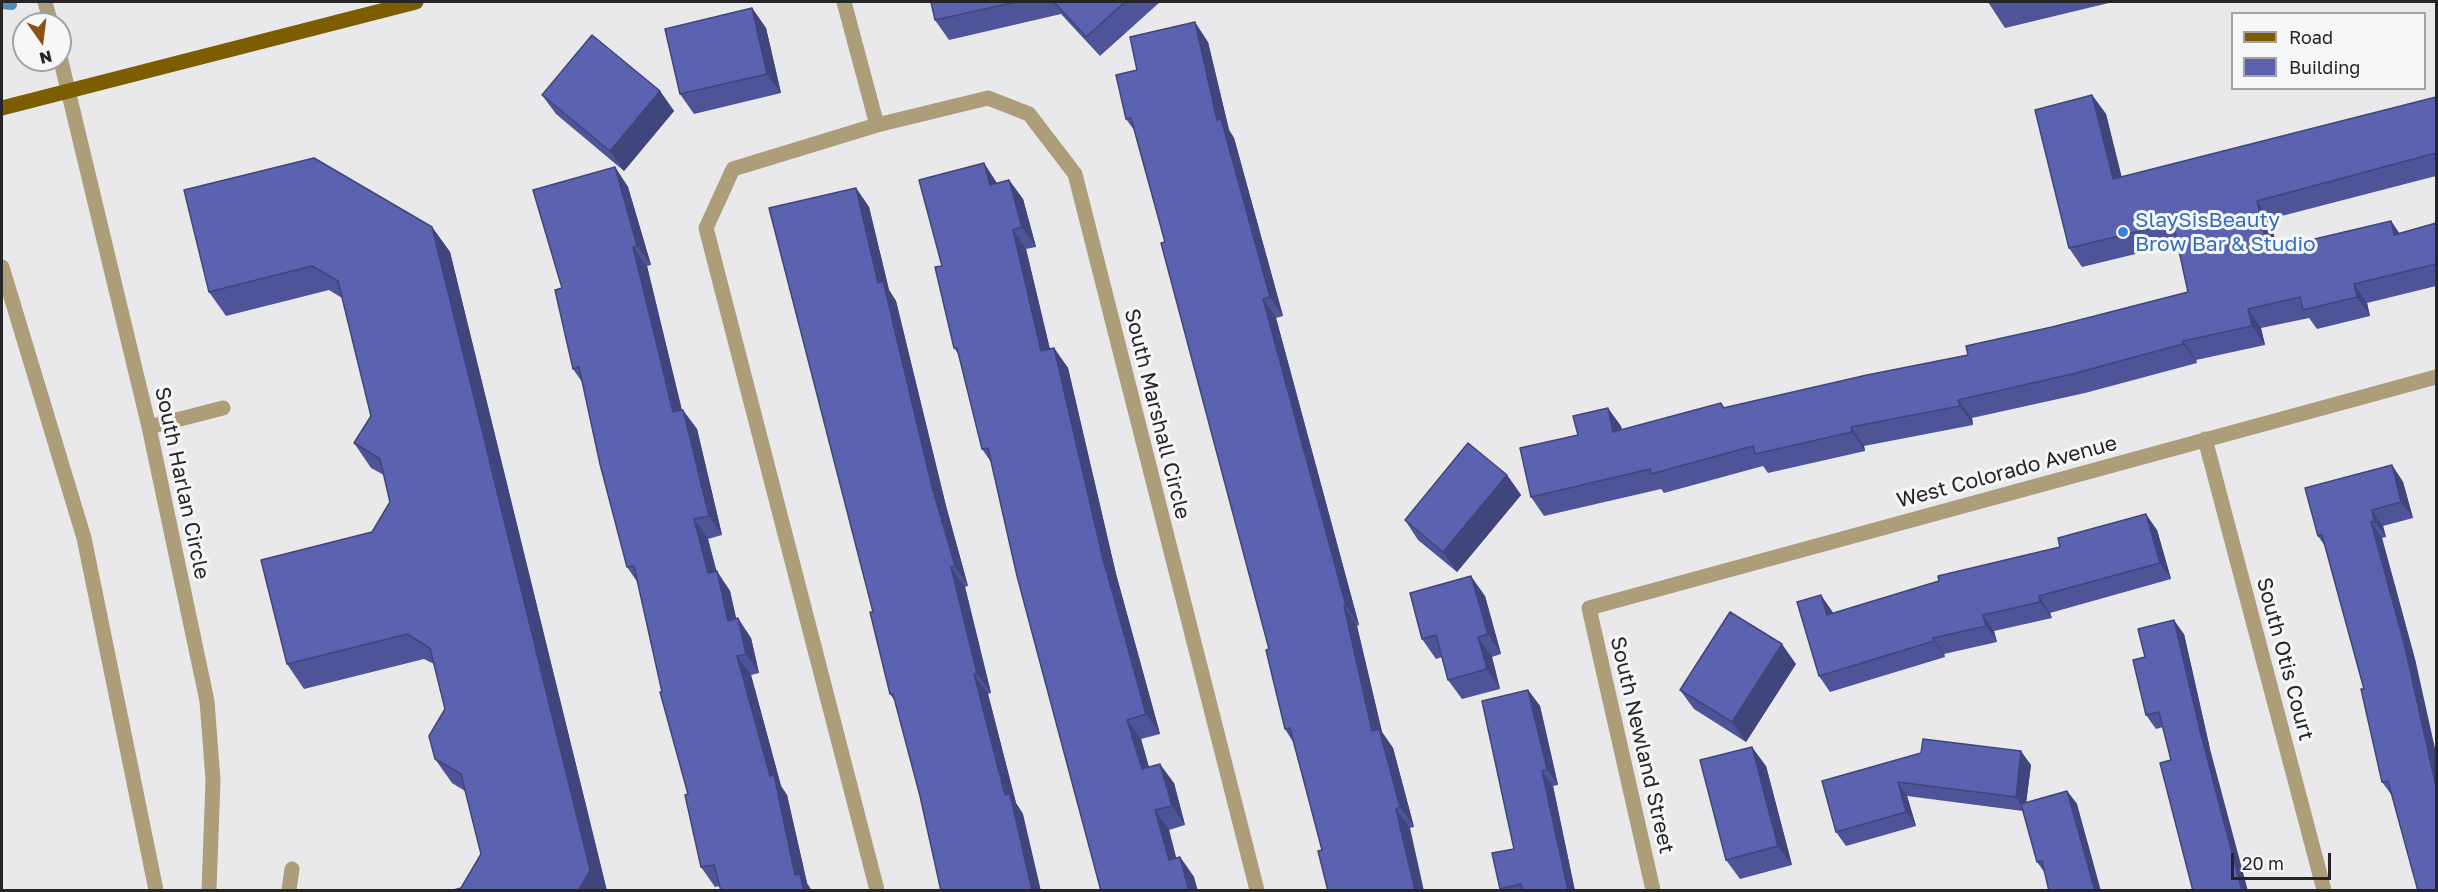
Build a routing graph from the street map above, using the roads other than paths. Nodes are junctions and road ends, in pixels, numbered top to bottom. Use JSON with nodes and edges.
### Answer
{"nodes":[{"id":1,"x":416,"y":2,"type":"edge"},
{"id":2,"x":844,"y":2,"type":"edge"},
{"id":3,"x":64,"y":72,"type":"edge"},
{"id":4,"x":69,"y":90,"type":"junction"},
{"id":5,"x":2,"y":108,"type":"edge"},
{"id":6,"x":877,"y":125,"type":"junction"},
{"id":7,"x":2,"y":267,"type":"edge"},
{"id":8,"x":2436,"y":377,"type":"edge"},
{"id":9,"x":223,"y":408,"type":"dead end"},
{"id":10,"x":149,"y":427,"type":"junction"},
{"id":11,"x":2205,"y":439,"type":"junction"},
{"id":12,"x":1589,"y":608,"type":"joint"},
{"id":13,"x":292,"y":869,"type":"dead end"},
{"id":14,"x":156,"y":891,"type":"edge"},
{"id":15,"x":209,"y":891,"type":"edge"},
{"id":16,"x":289,"y":891,"type":"edge"},
{"id":17,"x":877,"y":891,"type":"edge"},
{"id":18,"x":1257,"y":891,"type":"edge"},
{"id":19,"x":1653,"y":891,"type":"edge"},
{"id":20,"x":2324,"y":891,"type":"edge"}],
"edges":[{"from":1,"to":4,"type":"main road"},
{"from":2,"to":6,"type":"street"},
{"from":3,"to":4,"type":"street","name":"South Harlan Circle"},
{"from":4,"to":5,"type":"main road"},
{"from":4,"to":10,"type":"street","name":"South Harlan Circle"},
{"from":6,"to":17,"type":"street","name":"South Marshall Circle"},
{"from":6,"to":18,"type":"street","name":"South Marshall Circle"},
{"from":7,"to":14,"type":"street"},
{"from":8,"to":11,"type":"street","name":"West Colorado Avenue"},
{"from":9,"to":10,"type":"street"},
{"from":10,"to":15,"type":"street","name":"South Harlan Circle"},
{"from":11,"to":12,"type":"street","name":"West Colorado Avenue"},
{"from":11,"to":20,"type":"street","name":"South Otis Court"},
{"from":12,"to":19,"type":"street","name":"South Newland Street"},
{"from":13,"to":16,"type":"street"}]}
